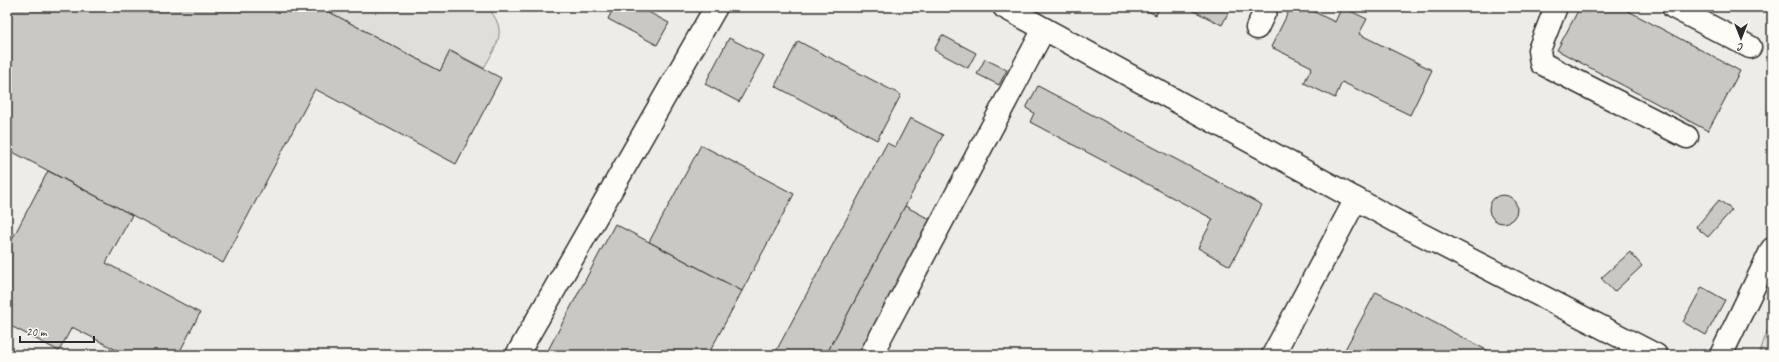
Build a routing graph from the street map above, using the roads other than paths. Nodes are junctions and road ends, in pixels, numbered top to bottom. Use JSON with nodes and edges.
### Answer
{"nodes":[{"id":1,"x":716,"y":7,"type":"edge"},
{"id":2,"x":1004,"y":7,"type":"edge"},
{"id":3,"x":1267,"y":7,"type":"edge"},
{"id":4,"x":1556,"y":7,"type":"edge"},
{"id":5,"x":1672,"y":7,"type":"edge"},
{"id":6,"x":1257,"y":28,"type":"dead end"},
{"id":7,"x":1044,"y":29,"type":"junction"},
{"id":8,"x":1750,"y":47,"type":"dead end"},
{"id":9,"x":1687,"y":137,"type":"dead end"},
{"id":10,"x":1356,"y":199,"type":"junction"},
{"id":11,"x":1772,"y":250,"type":"edge"},
{"id":12,"x":517,"y":355,"type":"edge"},
{"id":13,"x":871,"y":355,"type":"edge"},
{"id":14,"x":1273,"y":355,"type":"edge"},
{"id":15,"x":1656,"y":355,"type":"edge"},
{"id":16,"x":1721,"y":355,"type":"edge"}],
"edges":[{"from":1,"to":12,"type":"street"},
{"from":2,"to":7,"type":"street"},
{"from":3,"to":6,"type":"street"},
{"from":4,"to":9,"type":"street"},
{"from":5,"to":8,"type":"street"},
{"from":7,"to":10,"type":"street"},
{"from":7,"to":13,"type":"street"},
{"from":10,"to":14,"type":"street"},
{"from":10,"to":15,"type":"street"},
{"from":11,"to":16,"type":"street"}]}
